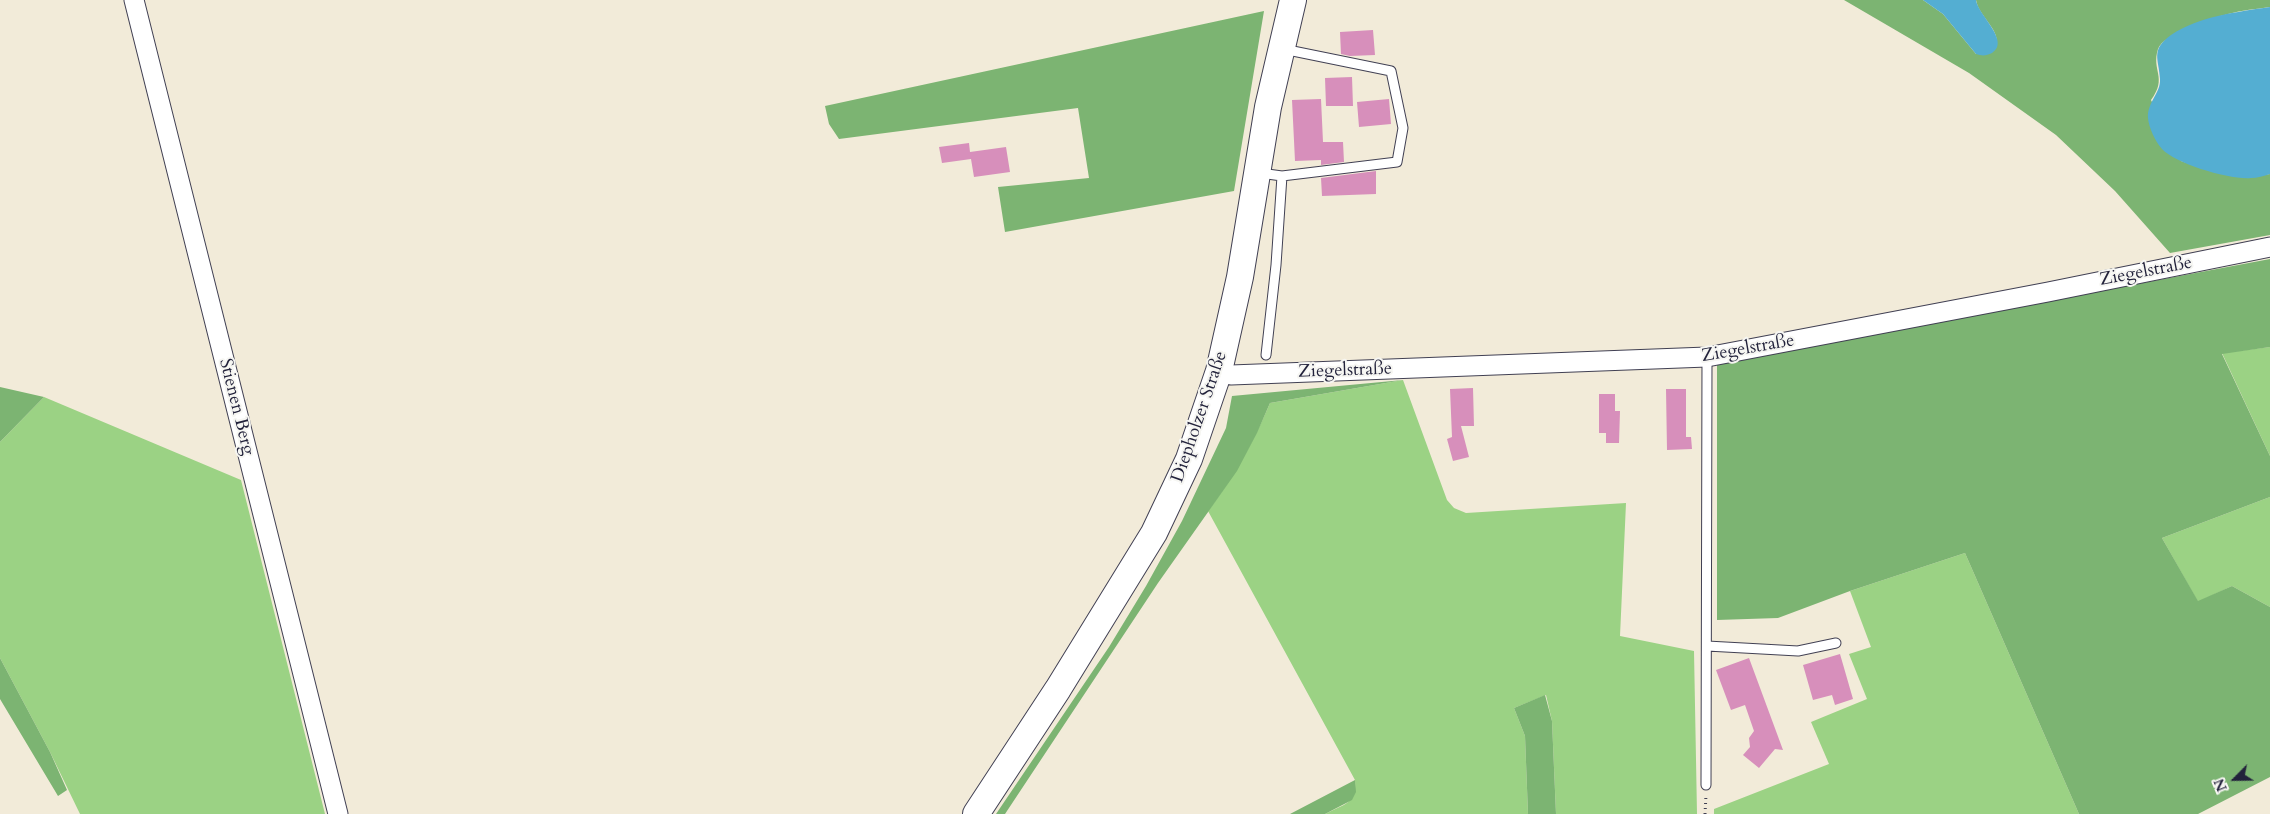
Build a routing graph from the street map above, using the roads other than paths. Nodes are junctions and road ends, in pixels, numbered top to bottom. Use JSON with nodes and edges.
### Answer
{"nodes":[{"id":1,"x":134,"y":0,"type":"edge"},
{"id":2,"x":1293,"y":0,"type":"edge"},
{"id":3,"x":1280,"y":48,"type":"junction"},
{"id":4,"x":1270,"y":174,"type":"junction"},
{"id":5,"x":2270,"y":247,"type":"edge"},
{"id":6,"x":1266,"y":355,"type":"dead end"},
{"id":7,"x":1707,"y":358,"type":"junction"},
{"id":8,"x":1219,"y":371,"type":"junction"},
{"id":9,"x":1836,"y":643,"type":"dead end"},
{"id":10,"x":1707,"y":646,"type":"junction"},
{"id":11,"x":1706,"y":785,"type":"road end"},
{"id":12,"x":338,"y":814,"type":"edge"},
{"id":13,"x":976,"y":814,"type":"edge"}],
"edges":[{"from":1,"to":12,"type":"street","name":"Stienen Berg"},
{"from":2,"to":3,"type":"main road","name":"Diepholzer Straße"},
{"from":3,"to":4,"type":"main road","name":"Diepholzer Straße"},
{"from":3,"to":4,"type":"lane"},
{"from":4,"to":6,"type":"lane"},
{"from":4,"to":8,"type":"main road","name":"Diepholzer Straße"},
{"from":5,"to":7,"type":"street","name":"Ziegelstraße"},
{"from":7,"to":8,"type":"street","name":"Ziegelstraße"},
{"from":7,"to":10,"type":"lane"},
{"from":8,"to":13,"type":"main road","name":"Diepholzer Straße"},
{"from":9,"to":10,"type":"lane"},
{"from":10,"to":11,"type":"lane"}]}
